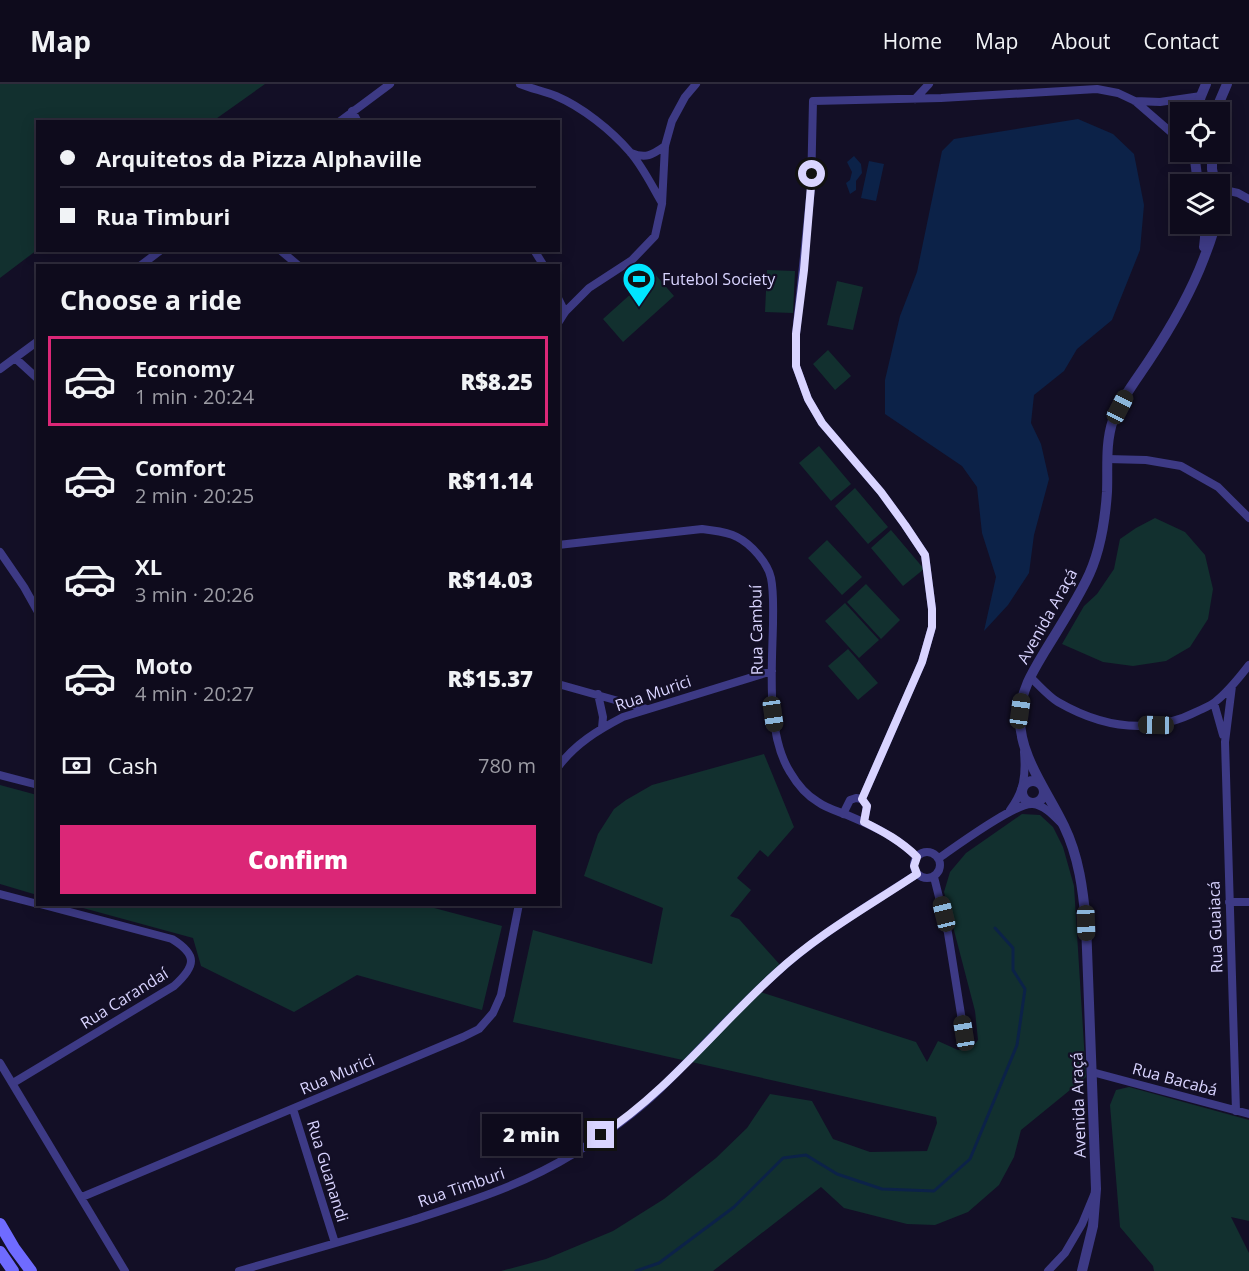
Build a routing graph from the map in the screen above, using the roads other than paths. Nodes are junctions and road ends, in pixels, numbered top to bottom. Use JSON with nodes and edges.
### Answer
{"nodes":[{"id":1,"x":390,"y":84,"type":"edge"},
{"id":2,"x":520,"y":84,"type":"edge"},
{"id":3,"x":696,"y":84,"type":"edge"},
{"id":4,"x":929,"y":84,"type":"edge"},
{"id":5,"x":1206,"y":84,"type":"edge"},
{"id":6,"x":1227,"y":84,"type":"edge"},
{"id":7,"x":1201,"y":96,"type":"junction"},
{"id":8,"x":915,"y":99,"type":"junction"},
{"id":9,"x":1135,"y":101,"type":"junction"},
{"id":10,"x":1160,"y":102,"type":"junction"},
{"id":11,"x":1199,"y":102,"type":"edge"},
{"id":12,"x":1212,"y":102,"type":"edge"},
{"id":13,"x":1220,"y":102,"type":"edge"},
{"id":14,"x":352,"y":111,"type":"junction"},
{"id":15,"x":1154,"y":117,"type":"junction"},
{"id":16,"x":341,"y":120,"type":"edge"},
{"id":17,"x":357,"y":120,"type":"edge"},
{"id":18,"x":1170,"y":131,"type":"edge"},
{"id":19,"x":664,"y":146,"type":"junction"},
{"id":20,"x":631,"y":153,"type":"junction"},
{"id":21,"x":1230,"y":191,"type":"edge"},
{"id":22,"x":1249,"y":199,"type":"edge"},
{"id":23,"x":662,"y":204,"type":"junction"},
{"id":24,"x":1205,"y":234,"type":"edge"},
{"id":25,"x":1213,"y":234,"type":"edge"},
{"id":26,"x":158,"y":252,"type":"edge"},
{"id":27,"x":282,"y":252,"type":"edge"},
{"id":28,"x":143,"y":264,"type":"edge"},
{"id":29,"x":297,"y":264,"type":"edge"},
{"id":30,"x":1198,"y":273,"type":"junction"},
{"id":31,"x":560,"y":302,"type":"edge"},
{"id":32,"x":565,"y":312,"type":"junction"},
{"id":33,"x":560,"y":320,"type":"edge"},
{"id":34,"x":36,"y":342,"type":"edge"},
{"id":35,"x":15,"y":358,"type":"junction"},
{"id":36,"x":0,"y":369,"type":"edge"},
{"id":37,"x":36,"y":377,"type":"edge"},
{"id":38,"x":1107,"y":459,"type":"junction"},
{"id":39,"x":1249,"y":518,"type":"edge"},
{"id":40,"x":560,"y":545,"type":"edge"},
{"id":41,"x":0,"y":552,"type":"edge"},
{"id":42,"x":36,"y":608,"type":"edge"},
{"id":43,"x":1249,"y":665,"type":"edge"},
{"id":44,"x":772,"y":671,"type":"junction"},
{"id":45,"x":1030,"y":677,"type":"junction"},
{"id":46,"x":560,"y":684,"type":"edge"},
{"id":47,"x":1232,"y":686,"type":"junction"},
{"id":48,"x":598,"y":694,"type":"junction"},
{"id":49,"x":1214,"y":702,"type":"junction"},
{"id":50,"x":647,"y":709,"type":"junction"},
{"id":51,"x":602,"y":728,"type":"junction"},
{"id":52,"x":1225,"y":742,"type":"junction"},
{"id":53,"x":1024,"y":746,"type":"junction"},
{"id":54,"x":560,"y":764,"type":"edge"},
{"id":55,"x":0,"y":775,"type":"edge"},
{"id":56,"x":36,"y":784,"type":"edge"},
{"id":57,"x":1023,"y":787,"type":"junction"},
{"id":58,"x":1044,"y":787,"type":"junction"},
{"id":59,"x":862,"y":799,"type":"junction"},
{"id":60,"x":1033,"y":804,"type":"junction"},
{"id":61,"x":1008,"y":813,"type":"junction"},
{"id":62,"x":843,"y":814,"type":"junction"},
{"id":63,"x":864,"y":822,"type":"junction"},
{"id":64,"x":1065,"y":827,"type":"junction"},
{"id":65,"x":917,"y":857,"type":"junction"},
{"id":66,"x":939,"y":858,"type":"junction"},
{"id":67,"x":917,"y":874,"type":"junction"},
{"id":68,"x":934,"y":877,"type":"junction"},
{"id":69,"x":0,"y":894,"type":"edge"},
{"id":70,"x":1229,"y":902,"type":"junction"},
{"id":71,"x":1249,"y":902,"type":"edge"},
{"id":72,"x":36,"y":903,"type":"edge"},
{"id":73,"x":47,"y":906,"type":"edge"},
{"id":74,"x":519,"y":906,"type":"edge"},
{"id":75,"x":964,"y":1033,"type":"dead end"},
{"id":76,"x":0,"y":1062,"type":"edge"},
{"id":77,"x":1092,"y":1072,"type":"junction"},
{"id":78,"x":13,"y":1083,"type":"junction"},
{"id":79,"x":293,"y":1109,"type":"junction"},
{"id":80,"x":1236,"y":1111,"type":"junction"},
{"id":81,"x":1249,"y":1114,"type":"edge"},
{"id":82,"x":1096,"y":1189,"type":"junction"},
{"id":83,"x":82,"y":1197,"type":"junction"},
{"id":84,"x":0,"y":1224,"type":"edge"},
{"id":85,"x":335,"y":1243,"type":"junction"},
{"id":86,"x":0,"y":1252,"type":"edge"},
{"id":87,"x":13,"y":1271,"type":"edge"},
{"id":88,"x":31,"y":1271,"type":"edge"},
{"id":89,"x":125,"y":1271,"type":"edge"},
{"id":90,"x":239,"y":1271,"type":"edge"},
{"id":91,"x":1048,"y":1271,"type":"edge"},
{"id":92,"x":1082,"y":1271,"type":"edge"}],
"edges":[{"from":1,"to":14,"type":"street"},
{"from":2,"to":20,"type":"street"},
{"from":3,"to":19,"type":"street"},
{"from":4,"to":8,"type":"street"},
{"from":5,"to":7,"type":"street"},
{"from":6,"to":13,"type":"street"},
{"from":7,"to":10,"type":"street"},
{"from":7,"to":11,"type":"street"},
{"from":7,"to":12,"type":"street"},
{"from":8,"to":9,"type":"street"},
{"from":8,"to":59,"type":"street"},
{"from":9,"to":10,"type":"street"},
{"from":9,"to":15,"type":"street"},
{"from":10,"to":15,"type":"street"},
{"from":14,"to":16,"type":"street"},
{"from":14,"to":17,"type":"street"},
{"from":15,"to":18,"type":"street"},
{"from":19,"to":20,"type":"street"},
{"from":19,"to":23,"type":"street"},
{"from":20,"to":23,"type":"street"},
{"from":21,"to":22,"type":"street"},
{"from":23,"to":32,"type":"street"},
{"from":24,"to":30,"type":"street","name":"Avenida Araçá"},
{"from":25,"to":30,"type":"street","name":"Avenida Araçá"},
{"from":26,"to":28,"type":"street"},
{"from":27,"to":29,"type":"street"},
{"from":30,"to":38,"type":"street","name":"Avenida Araçá"},
{"from":31,"to":32,"type":"street"},
{"from":32,"to":33,"type":"street"},
{"from":34,"to":35,"type":"street"},
{"from":35,"to":36,"type":"street"},
{"from":35,"to":37,"type":"street"},
{"from":38,"to":39,"type":"street"},
{"from":38,"to":45,"type":"street","name":"Avenida Araçá"},
{"from":40,"to":44,"type":"street","name":"Rua Cambuí"},
{"from":41,"to":42,"type":"street"},
{"from":43,"to":47,"type":"street"},
{"from":44,"to":50,"type":"street","name":"Rua Murici"},
{"from":44,"to":62,"type":"street","name":"Rua Cambuí"},
{"from":45,"to":49,"type":"street"},
{"from":45,"to":53,"type":"street","name":"Avenida Araçá"},
{"from":46,"to":48,"type":"street"},
{"from":47,"to":49,"type":"street"},
{"from":47,"to":52,"type":"street","name":"Rua Guaiacá"},
{"from":48,"to":50,"type":"street"},
{"from":48,"to":51,"type":"street"},
{"from":49,"to":52,"type":"street","name":"Rua Guaiacá"},
{"from":50,"to":51,"type":"street","name":"Rua Murici"},
{"from":51,"to":54,"type":"street","name":"Rua Murici"},
{"from":52,"to":70,"type":"street","name":"Rua Guaiacá"},
{"from":53,"to":57,"type":"street"},
{"from":53,"to":58,"type":"street","name":"Avenida Araçá"},
{"from":55,"to":56,"type":"street"},
{"from":57,"to":58,"type":"street"},
{"from":57,"to":60,"type":"street"},
{"from":57,"to":61,"type":"street"},
{"from":58,"to":60,"type":"street"},
{"from":58,"to":64,"type":"street","name":"Avenida Araçá"},
{"from":59,"to":62,"type":"street"},
{"from":59,"to":63,"type":"street"},
{"from":60,"to":61,"type":"street"},
{"from":60,"to":64,"type":"street"},
{"from":61,"to":66,"type":"street"},
{"from":62,"to":63,"type":"street","name":"Rua Cambuí"},
{"from":63,"to":65,"type":"street"},
{"from":64,"to":77,"type":"street","name":"Avenida Araçá"},
{"from":65,"to":66,"type":"street"},
{"from":65,"to":67,"type":"street"},
{"from":66,"to":68,"type":"street"},
{"from":67,"to":68,"type":"street"},
{"from":67,"to":85,"type":"street","name":"Rua Timburi"},
{"from":68,"to":75,"type":"street"},
{"from":69,"to":72,"type":"street","name":"Rua Carandaí"},
{"from":70,"to":71,"type":"street"},
{"from":70,"to":80,"type":"street","name":"Rua Guaiacá"},
{"from":73,"to":78,"type":"street","name":"Rua Carandaí"},
{"from":74,"to":79,"type":"street","name":"Rua Murici"},
{"from":76,"to":78,"type":"street"},
{"from":77,"to":80,"type":"street","name":"Rua Bacabá"},
{"from":77,"to":82,"type":"street","name":"Avenida Araçá"},
{"from":78,"to":83,"type":"street"},
{"from":79,"to":83,"type":"street","name":"Rua Murici"},
{"from":79,"to":85,"type":"street","name":"Rua Guanandi"},
{"from":80,"to":81,"type":"street","name":"Rua Bacabá"},
{"from":82,"to":91,"type":"street"},
{"from":82,"to":92,"type":"street","name":"Avenida Araçá"},
{"from":83,"to":89,"type":"street"},
{"from":84,"to":88,"type":"main road"},
{"from":85,"to":90,"type":"street","name":"Rua Timburi"},
{"from":86,"to":87,"type":"main road"}]}
